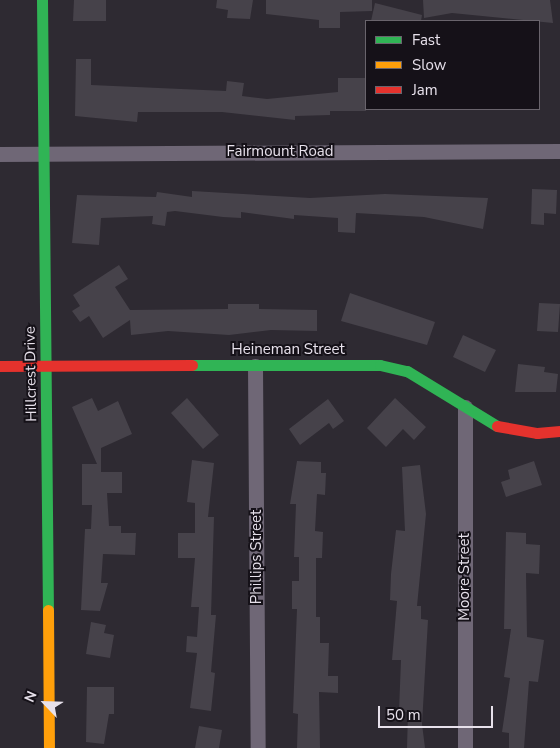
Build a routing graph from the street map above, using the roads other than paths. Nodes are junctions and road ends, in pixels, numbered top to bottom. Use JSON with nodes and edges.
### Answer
{"nodes":[{"id":1,"x":42,"y":0,"type":"edge"},
{"id":2,"x":560,"y":151,"type":"edge"},
{"id":3,"x":0,"y":154,"type":"edge"},
{"id":4,"x":44,"y":154,"type":"junction"},
{"id":5,"x":0,"y":366,"type":"edge"},
{"id":6,"x":46,"y":366,"type":"junction"},
{"id":7,"x":256,"y":366,"type":"junction"},
{"id":8,"x":465,"y":407,"type":"junction"},
{"id":9,"x":560,"y":431,"type":"edge"},
{"id":10,"x":49,"y":748,"type":"edge"},
{"id":11,"x":258,"y":748,"type":"edge"},
{"id":12,"x":465,"y":748,"type":"edge"}],
"edges":[{"from":1,"to":4,"type":"street","name":"Hillcrest Drive"},
{"from":2,"to":4,"type":"street","name":"Fairmount Road"},
{"from":3,"to":4,"type":"street","name":"Fairmount Road"},
{"from":4,"to":6,"type":"street","name":"Hillcrest Drive"},
{"from":5,"to":6,"type":"street","name":"Heineman Street"},
{"from":6,"to":7,"type":"street","name":"Heineman Street"},
{"from":6,"to":10,"type":"street","name":"Hillcrest Drive"},
{"from":7,"to":8,"type":"street","name":"Heineman Street"},
{"from":7,"to":11,"type":"street","name":"Phillips Street"},
{"from":8,"to":9,"type":"street","name":"Heineman Street"},
{"from":8,"to":12,"type":"street","name":"Moore Street"}]}
